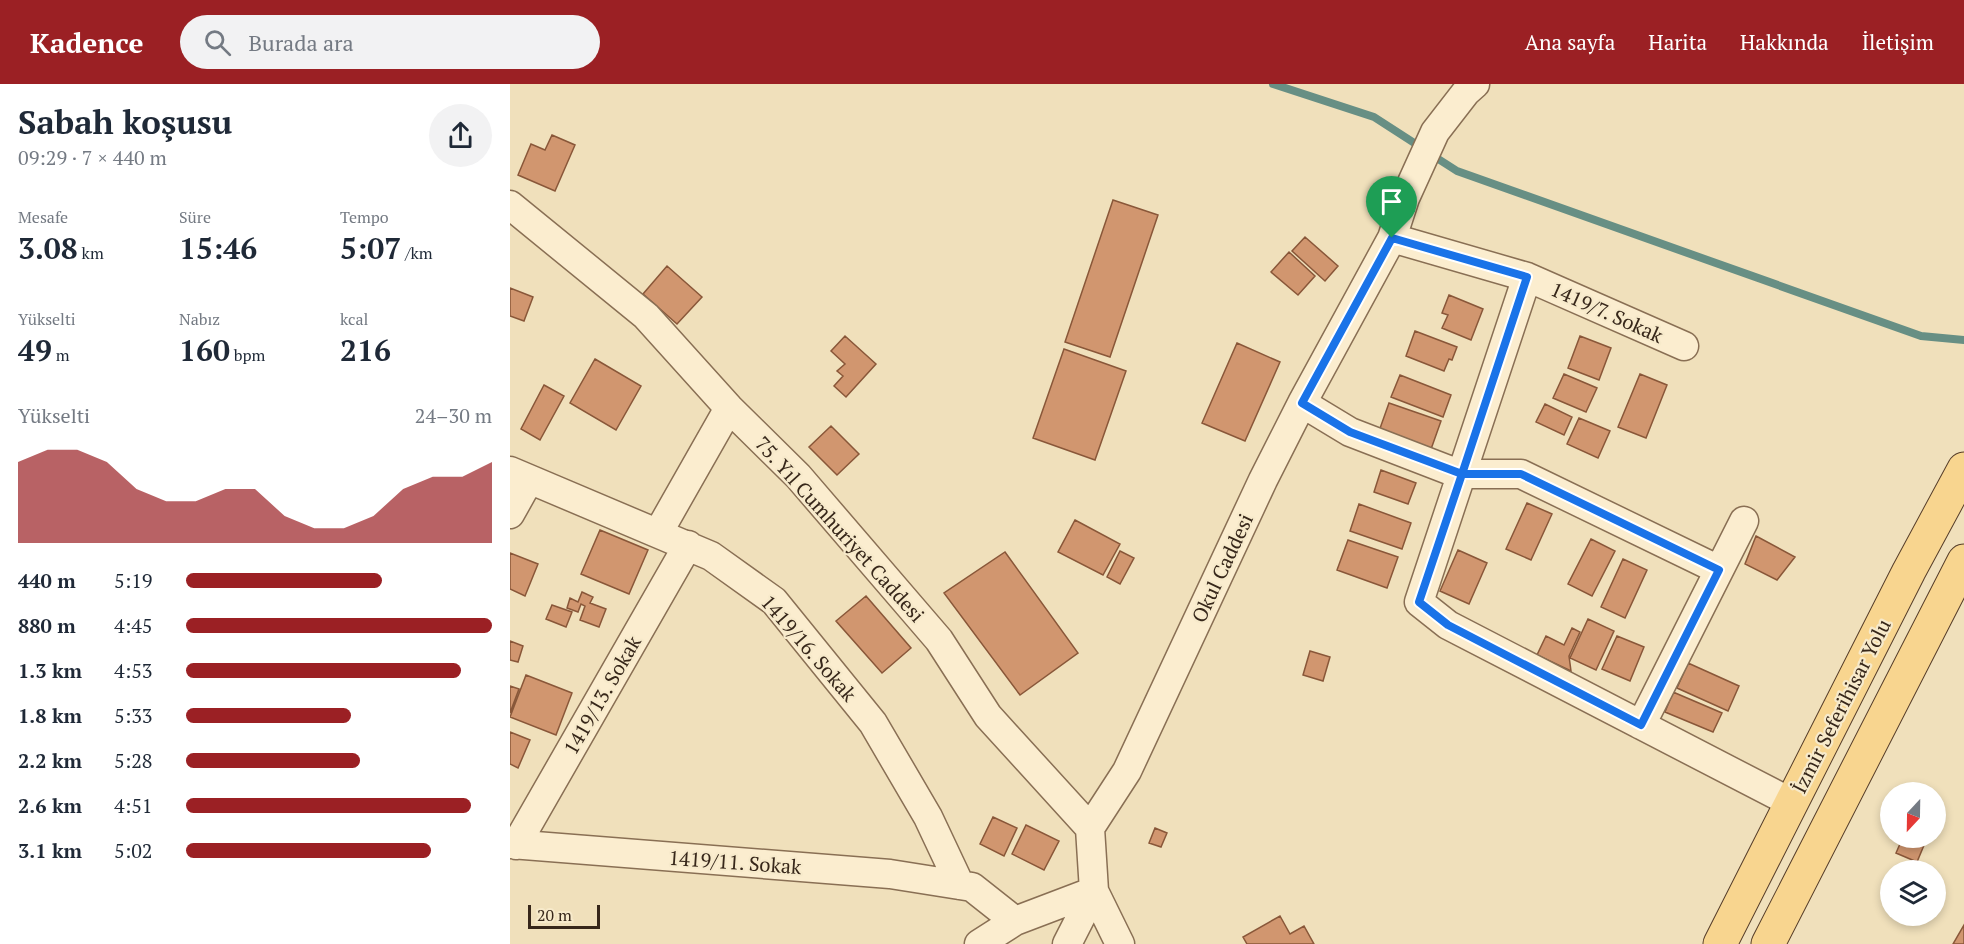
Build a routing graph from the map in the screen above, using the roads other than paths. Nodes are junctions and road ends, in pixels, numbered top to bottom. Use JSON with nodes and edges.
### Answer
{"nodes":[{"id":1,"x":1475,"y":84,"type":"edge"},
{"id":2,"x":510,"y":205,"type":"edge"},
{"id":3,"x":1392,"y":238,"type":"junction"},
{"id":4,"x":1527,"y":277,"type":"junction"},
{"id":5,"x":1684,"y":346,"type":"dead end"},
{"id":6,"x":1302,"y":403,"type":"junction"},
{"id":7,"x":729,"y":408,"type":"junction"},
{"id":8,"x":1964,"y":469,"type":"edge"},
{"id":9,"x":1462,"y":474,"type":"junction"},
{"id":10,"x":520,"y":476,"type":"edge"},
{"id":11,"x":510,"y":514,"type":"edge"},
{"id":12,"x":1744,"y":521,"type":"dead end"},
{"id":13,"x":658,"y":533,"type":"junction"},
{"id":14,"x":688,"y":546,"type":"junction"},
{"id":15,"x":1964,"y":561,"type":"edge"},
{"id":16,"x":1719,"y":570,"type":"junction"},
{"id":17,"x":1641,"y":725,"type":"junction"},
{"id":18,"x":1792,"y":803,"type":"junction"},
{"id":19,"x":1090,"y":828,"type":"junction"},
{"id":20,"x":513,"y":845,"type":"edge"},
{"id":21,"x":960,"y":885,"type":"junction"},
{"id":22,"x":1094,"y":891,"type":"junction"},
{"id":23,"x":1016,"y":921,"type":"junction"},
{"id":24,"x":979,"y":944,"type":"edge"},
{"id":25,"x":1067,"y":944,"type":"edge"},
{"id":26,"x":1120,"y":944,"type":"edge"},
{"id":27,"x":1720,"y":944,"type":"edge"},
{"id":28,"x":1768,"y":944,"type":"edge"}],
"edges":[{"from":1,"to":3,"type":"street","name":"Okul Caddesi"},
{"from":2,"to":7,"type":"street","name":"75. Yıl Cumhuriyet Caddesi"},
{"from":3,"to":4,"type":"street","name":"1419/7. Sokak"},
{"from":3,"to":6,"type":"street","name":"Okul Caddesi"},
{"from":4,"to":5,"type":"street","name":"1419/7. Sokak"},
{"from":4,"to":9,"type":"street"},
{"from":6,"to":9,"type":"street"},
{"from":6,"to":19,"type":"street","name":"Okul Caddesi"},
{"from":7,"to":13,"type":"street"},
{"from":7,"to":19,"type":"street","name":"75. Yıl Cumhuriyet Caddesi"},
{"from":8,"to":18,"type":"main road","name":"İzmir Seferihisar Yolu"},
{"from":9,"to":16,"type":"street"},
{"from":9,"to":17,"type":"street"},
{"from":10,"to":11,"type":"street"},
{"from":10,"to":13,"type":"street","name":"1419/16. Sokak"},
{"from":12,"to":16,"type":"street"},
{"from":13,"to":14,"type":"street","name":"1419/16. Sokak"},
{"from":14,"to":20,"type":"street","name":"1419/13. Sokak"},
{"from":14,"to":21,"type":"street","name":"1419/16. Sokak"},
{"from":15,"to":28,"type":"main road"},
{"from":16,"to":17,"type":"street"},
{"from":17,"to":18,"type":"street"},
{"from":18,"to":27,"type":"main road","name":"İzmir Seferihisar Yolu"},
{"from":19,"to":22,"type":"street"},
{"from":20,"to":21,"type":"street","name":"1419/11. Sokak"},
{"from":21,"to":23,"type":"street","name":"1419/11. Sokak"},
{"from":22,"to":23,"type":"street"},
{"from":22,"to":25,"type":"street"},
{"from":22,"to":26,"type":"street"},
{"from":23,"to":24,"type":"street"}]}
